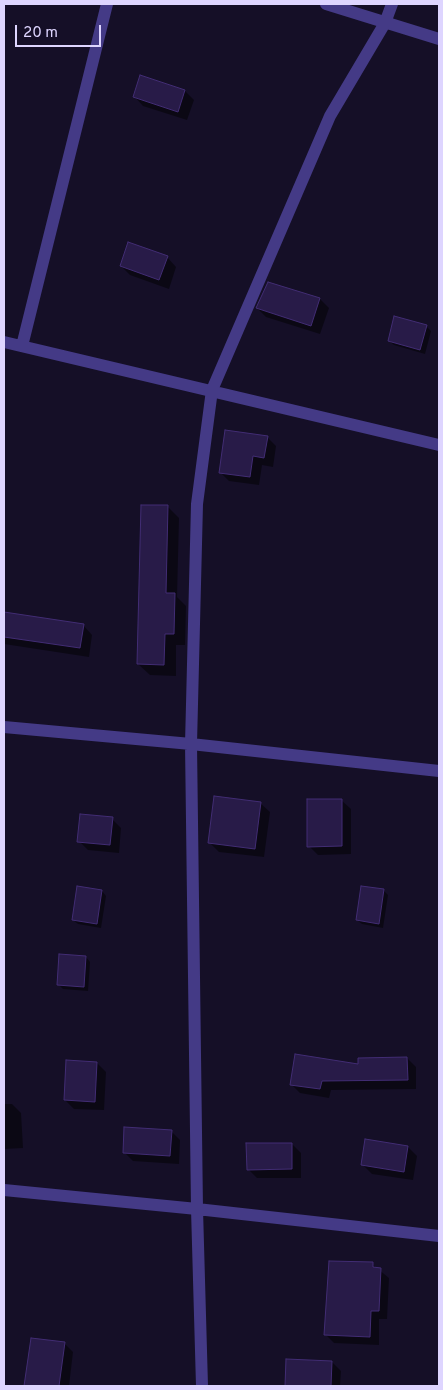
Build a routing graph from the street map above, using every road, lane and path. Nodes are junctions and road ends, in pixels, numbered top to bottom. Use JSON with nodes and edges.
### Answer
{"nodes":[{"id":1,"x":107,"y":4,"type":"edge"},
{"id":2,"x":326,"y":4,"type":"edge"},
{"id":3,"x":392,"y":4,"type":"edge"},
{"id":4,"x":385,"y":23,"type":"junction"},
{"id":5,"x":439,"y":39,"type":"edge"},
{"id":6,"x":4,"y":342,"type":"edge"},
{"id":7,"x":22,"y":346,"type":"junction"},
{"id":8,"x":212,"y":390,"type":"junction"},
{"id":9,"x":439,"y":445,"type":"edge"},
{"id":10,"x":4,"y":727,"type":"edge"},
{"id":11,"x":191,"y":744,"type":"junction"},
{"id":12,"x":439,"y":771,"type":"edge"},
{"id":13,"x":4,"y":1190,"type":"edge"},
{"id":14,"x":197,"y":1209,"type":"junction"},
{"id":15,"x":439,"y":1236,"type":"edge"},
{"id":16,"x":202,"y":1386,"type":"edge"}],
"edges":[{"from":1,"to":7,"type":"street"},
{"from":2,"to":4,"type":"street"},
{"from":3,"to":4,"type":"street"},
{"from":4,"to":5,"type":"street"},
{"from":4,"to":8,"type":"street"},
{"from":6,"to":7,"type":"street"},
{"from":7,"to":8,"type":"street"},
{"from":8,"to":9,"type":"street"},
{"from":8,"to":11,"type":"street"},
{"from":10,"to":11,"type":"street"},
{"from":11,"to":12,"type":"street"},
{"from":11,"to":14,"type":"street"},
{"from":13,"to":14,"type":"street"},
{"from":14,"to":15,"type":"street"},
{"from":14,"to":16,"type":"street"}]}
